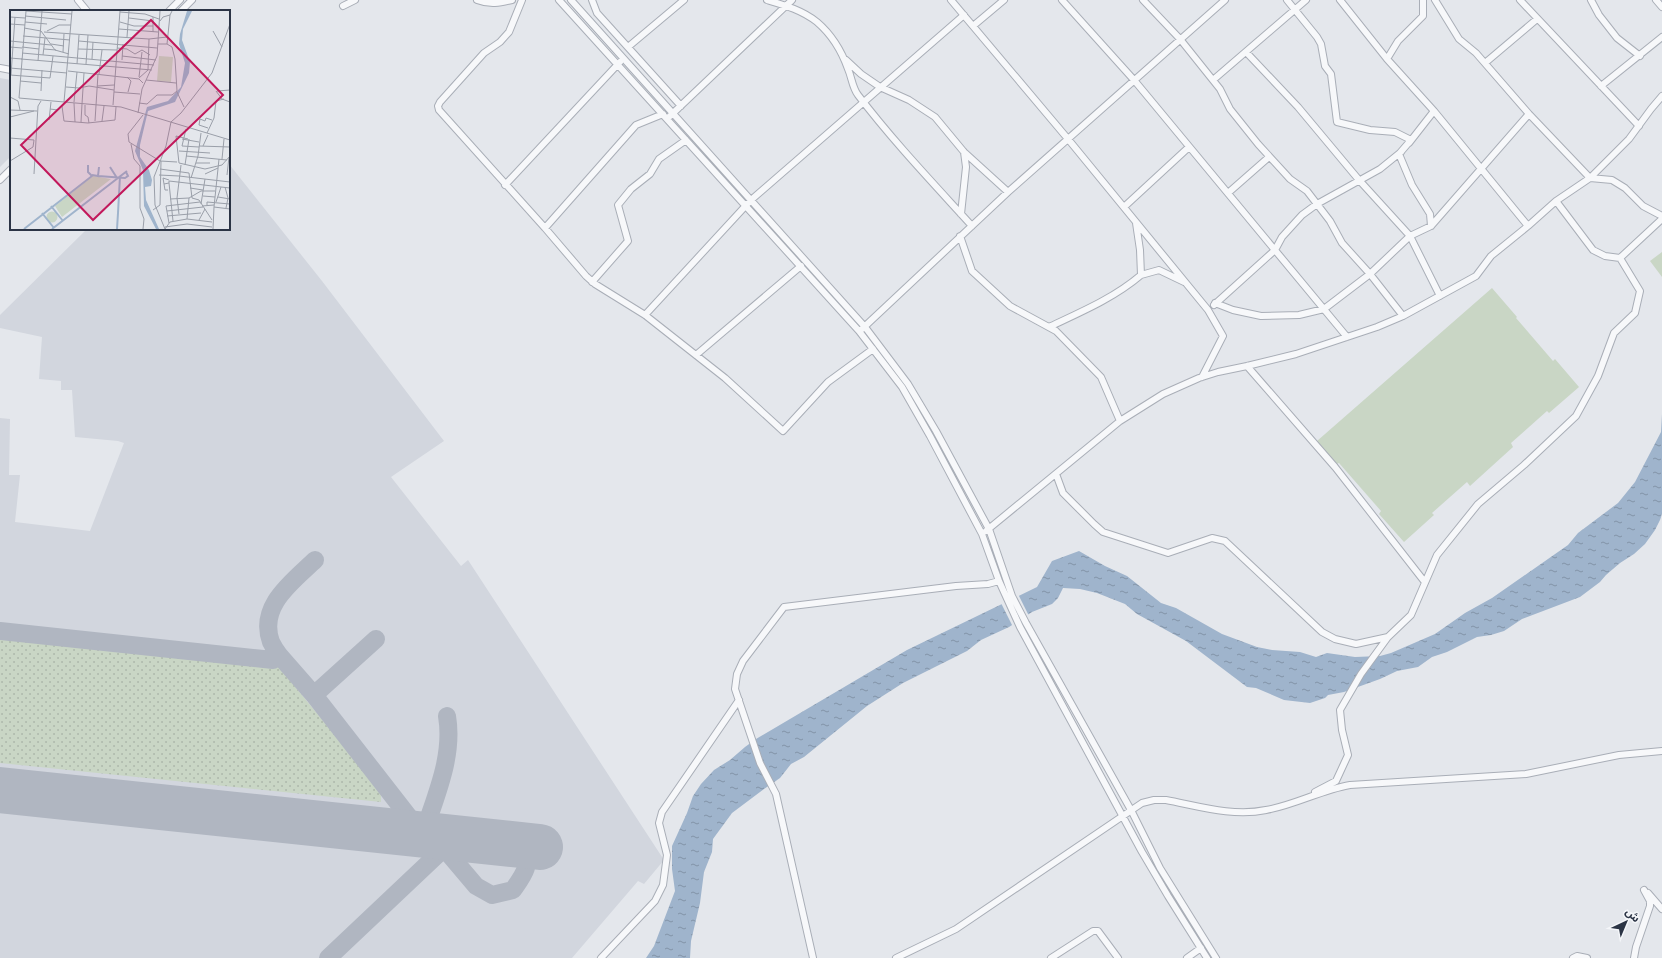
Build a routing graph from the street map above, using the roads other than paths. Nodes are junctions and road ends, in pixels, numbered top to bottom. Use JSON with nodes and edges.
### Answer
{"nodes":[{"id":1,"x":78,"y":0,"type":"edge"},
{"id":2,"x":180,"y":0,"type":"edge"},
{"id":3,"x":192,"y":0,"type":"edge"},
{"id":4,"x":355,"y":0,"type":"edge"},
{"id":5,"x":477,"y":0,"type":"edge"},
{"id":6,"x":512,"y":0,"type":"edge"},
{"id":7,"x":522,"y":0,"type":"edge"},
{"id":8,"x":559,"y":0,"type":"edge"},
{"id":9,"x":571,"y":0,"type":"edge"},
{"id":10,"x":592,"y":0,"type":"edge"},
{"id":11,"x":684,"y":0,"type":"edge"},
{"id":12,"x":767,"y":0,"type":"edge"},
{"id":13,"x":792,"y":0,"type":"edge"},
{"id":14,"x":951,"y":0,"type":"edge"},
{"id":15,"x":1004,"y":0,"type":"edge"},
{"id":16,"x":1062,"y":0,"type":"edge"},
{"id":17,"x":1225,"y":0,"type":"edge"},
{"id":18,"x":1287,"y":0,"type":"edge"},
{"id":19,"x":1306,"y":0,"type":"edge"},
{"id":20,"x":1340,"y":0,"type":"edge"},
{"id":21,"x":1423,"y":0,"type":"edge"},
{"id":22,"x":1435,"y":0,"type":"edge"},
{"id":23,"x":1520,"y":0,"type":"edge"},
{"id":24,"x":1591,"y":0,"type":"edge"},
{"id":25,"x":1656,"y":0,"type":"edge"},
{"id":26,"x":1147,"y":1,"type":"edge"},
{"id":27,"x":343,"y":6,"type":"dead end"},
{"id":28,"x":785,"y":6,"type":"junction"},
{"id":29,"x":1662,"y":7,"type":"edge"},
{"id":30,"x":86,"y":10,"type":"edge"},
{"id":31,"x":170,"y":10,"type":"edge"},
{"id":32,"x":182,"y":10,"type":"edge"},
{"id":33,"x":1295,"y":10,"type":"junction"},
{"id":34,"x":964,"y":15,"type":"junction"},
{"id":35,"x":1537,"y":19,"type":"junction"},
{"id":36,"x":973,"y":26,"type":"junction"},
{"id":37,"x":617,"y":35,"type":"junction"},
{"id":38,"x":1662,"y":37,"type":"edge"},
{"id":39,"x":1180,"y":38,"type":"junction"},
{"id":40,"x":610,"y":43,"type":"junction"},
{"id":41,"x":628,"y":47,"type":"junction"},
{"id":42,"x":1246,"y":52,"type":"junction"},
{"id":43,"x":1640,"y":56,"type":"junction"},
{"id":44,"x":843,"y":57,"type":"junction"},
{"id":45,"x":624,"y":59,"type":"junction"},
{"id":46,"x":1387,"y":59,"type":"junction"},
{"id":47,"x":1485,"y":63,"type":"junction"},
{"id":48,"x":617,"y":64,"type":"junction"},
{"id":49,"x":0,"y":68,"type":"edge"},
{"id":50,"x":10,"y":70,"type":"edge"},
{"id":51,"x":652,"y":75,"type":"junction"},
{"id":52,"x":1134,"y":80,"type":"junction"},
{"id":53,"x":1213,"y":80,"type":"junction"},
{"id":54,"x":644,"y":82,"type":"junction"},
{"id":55,"x":1602,"y":86,"type":"junction"},
{"id":56,"x":880,"y":87,"type":"junction"},
{"id":57,"x":1662,"y":96,"type":"edge"},
{"id":58,"x":864,"y":102,"type":"junction"},
{"id":59,"x":681,"y":106,"type":"junction"},
{"id":60,"x":1434,"y":112,"type":"junction"},
{"id":61,"x":673,"y":114,"type":"junction"},
{"id":62,"x":1529,"y":114,"type":"junction"},
{"id":63,"x":665,"y":116,"type":"junction"},
{"id":64,"x":1639,"y":126,"type":"junction"},
{"id":65,"x":1068,"y":139,"type":"junction"},
{"id":66,"x":686,"y":140,"type":"junction"},
{"id":67,"x":1189,"y":147,"type":"junction"},
{"id":68,"x":964,"y":152,"type":"junction"},
{"id":69,"x":1399,"y":154,"type":"junction"},
{"id":70,"x":1269,"y":157,"type":"junction"},
{"id":71,"x":1482,"y":169,"type":"junction"},
{"id":72,"x":10,"y":170,"type":"edge"},
{"id":73,"x":1590,"y":178,"type":"junction"},
{"id":74,"x":0,"y":180,"type":"edge"},
{"id":75,"x":1359,"y":180,"type":"junction"},
{"id":76,"x":505,"y":185,"type":"junction"},
{"id":77,"x":1008,"y":192,"type":"junction"},
{"id":78,"x":1228,"y":193,"type":"junction"},
{"id":79,"x":751,"y":200,"type":"junction"},
{"id":80,"x":1556,"y":201,"type":"junction"},
{"id":81,"x":1317,"y":204,"type":"junction"},
{"id":82,"x":746,"y":206,"type":"junction"},
{"id":83,"x":1124,"y":207,"type":"junction"},
{"id":84,"x":961,"y":214,"type":"junction"},
{"id":85,"x":1662,"y":218,"type":"edge"},
{"id":86,"x":1136,"y":222,"type":"junction"},
{"id":87,"x":972,"y":226,"type":"junction"},
{"id":88,"x":1431,"y":226,"type":"junction"},
{"id":89,"x":1528,"y":226,"type":"junction"},
{"id":90,"x":545,"y":228,"type":"junction"},
{"id":91,"x":960,"y":236,"type":"junction"},
{"id":92,"x":1410,"y":236,"type":"junction"},
{"id":93,"x":1275,"y":250,"type":"junction"},
{"id":94,"x":1620,"y":258,"type":"junction"},
{"id":95,"x":801,"y":266,"type":"junction"},
{"id":96,"x":1370,"y":274,"type":"junction"},
{"id":97,"x":1141,"y":275,"type":"junction"},
{"id":98,"x":592,"y":282,"type":"junction"},
{"id":99,"x":1186,"y":283,"type":"junction"},
{"id":100,"x":1440,"y":296,"type":"junction"},
{"id":101,"x":1215,"y":303,"type":"junction"},
{"id":102,"x":1324,"y":309,"type":"junction"},
{"id":103,"x":1208,"y":310,"type":"junction"},
{"id":104,"x":645,"y":315,"type":"junction"},
{"id":105,"x":1403,"y":316,"type":"junction"},
{"id":106,"x":865,"y":327,"type":"junction"},
{"id":107,"x":1049,"y":327,"type":"junction"},
{"id":108,"x":859,"y":332,"type":"junction"},
{"id":109,"x":1347,"y":337,"type":"junction"},
{"id":110,"x":873,"y":349,"type":"junction"},
{"id":111,"x":696,"y":355,"type":"junction"},
{"id":112,"x":1247,"y":366,"type":"junction"},
{"id":113,"x":1202,"y":377,"type":"junction"},
{"id":114,"x":1120,"y":421,"type":"junction"},
{"id":115,"x":1056,"y":474,"type":"junction"},
{"id":116,"x":989,"y":529,"type":"junction"},
{"id":117,"x":982,"y":534,"type":"junction"},
{"id":118,"x":999,"y":581,"type":"junction"},
{"id":119,"x":1424,"y":581,"type":"junction"},
{"id":120,"x":1009,"y":597,"type":"junction"},
{"id":121,"x":1388,"y":637,"type":"junction"},
{"id":122,"x":739,"y":700,"type":"junction"},
{"id":123,"x":1662,"y":751,"type":"edge"},
{"id":124,"x":1297,"y":803,"type":"junction"},
{"id":125,"x":1131,"y":810,"type":"junction"},
{"id":126,"x":1124,"y":816,"type":"junction"},
{"id":127,"x":1662,"y":908,"type":"edge"},
{"id":128,"x":1201,"y":948,"type":"junction"},
{"id":129,"x":601,"y":958,"type":"edge"},
{"id":130,"x":813,"y":958,"type":"edge"},
{"id":131,"x":896,"y":958,"type":"edge"},
{"id":132,"x":1051,"y":958,"type":"edge"},
{"id":133,"x":1118,"y":958,"type":"edge"},
{"id":134,"x":1186,"y":958,"type":"edge"},
{"id":135,"x":1207,"y":958,"type":"edge"},
{"id":136,"x":1216,"y":958,"type":"edge"},
{"id":137,"x":1573,"y":958,"type":"edge"},
{"id":138,"x":1587,"y":958,"type":"edge"},
{"id":139,"x":1634,"y":958,"type":"edge"}],
"edges":[{"from":1,"to":30,"type":"street"},
{"from":2,"to":31,"type":"street"},
{"from":3,"to":32,"type":"street"},
{"from":4,"to":27,"type":"street"},
{"from":5,"to":6,"type":"street"},
{"from":7,"to":76,"type":"street"},
{"from":8,"to":48,"type":"street"},
{"from":9,"to":40,"type":"street"},
{"from":10,"to":37,"type":"street"},
{"from":11,"to":41,"type":"street"},
{"from":12,"to":28,"type":"street"},
{"from":13,"to":28,"type":"street"},
{"from":14,"to":34,"type":"street"},
{"from":15,"to":36,"type":"street"},
{"from":16,"to":52,"type":"street"},
{"from":17,"to":39,"type":"street"},
{"from":18,"to":33,"type":"street"},
{"from":19,"to":33,"type":"street"},
{"from":20,"to":46,"type":"street"},
{"from":21,"to":46,"type":"street"},
{"from":22,"to":47,"type":"street"},
{"from":23,"to":35,"type":"street"},
{"from":24,"to":43,"type":"street"},
{"from":25,"to":29,"type":"street"},
{"from":26,"to":39,"type":"street"},
{"from":28,"to":44,"type":"street"},
{"from":28,"to":59,"type":"street"},
{"from":33,"to":42,"type":"street"},
{"from":33,"to":69,"type":"street"},
{"from":34,"to":36,"type":"street"},
{"from":34,"to":56,"type":"street"},
{"from":35,"to":47,"type":"street"},
{"from":35,"to":55,"type":"street"},
{"from":36,"to":65,"type":"street"},
{"from":37,"to":40,"type":"street"},
{"from":37,"to":41,"type":"street"},
{"from":38,"to":43,"type":"street"},
{"from":39,"to":52,"type":"street"},
{"from":39,"to":53,"type":"street"},
{"from":40,"to":45,"type":"street"},
{"from":41,"to":51,"type":"street"},
{"from":42,"to":53,"type":"street"},
{"from":42,"to":75,"type":"street"},
{"from":43,"to":55,"type":"street"},
{"from":44,"to":56,"type":"street"},
{"from":44,"to":58,"type":"street"},
{"from":45,"to":48,"type":"street"},
{"from":45,"to":54,"type":"street"},
{"from":46,"to":60,"type":"street"},
{"from":47,"to":62,"type":"street"},
{"from":48,"to":63,"type":"street"},
{"from":48,"to":76,"type":"street"},
{"from":49,"to":50,"type":"street"},
{"from":51,"to":54,"type":"street"},
{"from":51,"to":59,"type":"street"},
{"from":52,"to":65,"type":"street"},
{"from":52,"to":67,"type":"street"},
{"from":53,"to":70,"type":"street"},
{"from":54,"to":61,"type":"street"},
{"from":55,"to":64,"type":"street"},
{"from":56,"to":58,"type":"street"},
{"from":56,"to":68,"type":"street"},
{"from":57,"to":64,"type":"street"},
{"from":58,"to":79,"type":"street"},
{"from":58,"to":84,"type":"street"},
{"from":59,"to":61,"type":"street"},
{"from":60,"to":69,"type":"street"},
{"from":60,"to":71,"type":"street"},
{"from":61,"to":63,"type":"street"},
{"from":61,"to":79,"type":"street"},
{"from":62,"to":71,"type":"street"},
{"from":62,"to":73,"type":"street"},
{"from":63,"to":66,"type":"street"},
{"from":63,"to":90,"type":"street"},
{"from":64,"to":73,"type":"street"},
{"from":65,"to":77,"type":"street"},
{"from":65,"to":83,"type":"street"},
{"from":66,"to":82,"type":"street"},
{"from":66,"to":98,"type":"street"},
{"from":67,"to":78,"type":"street"},
{"from":67,"to":83,"type":"street"},
{"from":68,"to":77,"type":"street"},
{"from":68,"to":84,"type":"street"},
{"from":69,"to":75,"type":"street"},
{"from":69,"to":88,"type":"street"},
{"from":70,"to":78,"type":"street"},
{"from":70,"to":81,"type":"street"},
{"from":71,"to":88,"type":"street"},
{"from":71,"to":89,"type":"street"},
{"from":72,"to":74,"type":"street"},
{"from":73,"to":80,"type":"street"},
{"from":73,"to":85,"type":"street"},
{"from":75,"to":81,"type":"street"},
{"from":75,"to":92,"type":"street"},
{"from":76,"to":90,"type":"street"},
{"from":77,"to":87,"type":"street"},
{"from":78,"to":93,"type":"street"},
{"from":79,"to":82,"type":"street"},
{"from":79,"to":106,"type":"street"},
{"from":80,"to":89,"type":"street"},
{"from":80,"to":94,"type":"street"},
{"from":81,"to":93,"type":"street"},
{"from":81,"to":96,"type":"street"},
{"from":82,"to":95,"type":"street"},
{"from":82,"to":104,"type":"street"},
{"from":83,"to":86,"type":"street"},
{"from":84,"to":87,"type":"street"},
{"from":85,"to":94,"type":"street"},
{"from":86,"to":97,"type":"street"},
{"from":86,"to":99,"type":"street"},
{"from":87,"to":91,"type":"street"},
{"from":88,"to":92,"type":"street"},
{"from":89,"to":100,"type":"street"},
{"from":90,"to":98,"type":"street"},
{"from":91,"to":106,"type":"street"},
{"from":91,"to":107,"type":"street"},
{"from":92,"to":96,"type":"street"},
{"from":92,"to":100,"type":"street"},
{"from":93,"to":101,"type":"street"},
{"from":93,"to":102,"type":"street"},
{"from":94,"to":119,"type":"street"},
{"from":95,"to":108,"type":"street"},
{"from":95,"to":111,"type":"street"},
{"from":96,"to":102,"type":"street"},
{"from":96,"to":105,"type":"street"},
{"from":97,"to":99,"type":"street"},
{"from":97,"to":107,"type":"street"},
{"from":98,"to":104,"type":"street"},
{"from":99,"to":103,"type":"street"},
{"from":100,"to":105,"type":"street"},
{"from":101,"to":102,"type":"street"},
{"from":101,"to":103,"type":"street"},
{"from":102,"to":109,"type":"street"},
{"from":103,"to":113,"type":"street"},
{"from":104,"to":111,"type":"street"},
{"from":105,"to":109,"type":"street"},
{"from":106,"to":108,"type":"street"},
{"from":106,"to":116,"type":"street"},
{"from":107,"to":114,"type":"street"},
{"from":108,"to":110,"type":"street"},
{"from":109,"to":112,"type":"street"},
{"from":110,"to":111,"type":"street"},
{"from":110,"to":117,"type":"street"},
{"from":112,"to":113,"type":"street"},
{"from":112,"to":119,"type":"street"},
{"from":113,"to":114,"type":"street"},
{"from":114,"to":115,"type":"street"},
{"from":115,"to":116,"type":"street"},
{"from":115,"to":121,"type":"street"},
{"from":116,"to":117,"type":"street"},
{"from":116,"to":120,"type":"street"},
{"from":117,"to":118,"type":"street"},
{"from":118,"to":120,"type":"street"},
{"from":118,"to":122,"type":"street"},
{"from":119,"to":121,"type":"street"},
{"from":120,"to":125,"type":"street"},
{"from":120,"to":126,"type":"street"},
{"from":121,"to":124,"type":"street"},
{"from":122,"to":129,"type":"street"},
{"from":122,"to":130,"type":"street"},
{"from":123,"to":124,"type":"street"},
{"from":124,"to":125,"type":"street"},
{"from":125,"to":126,"type":"street"},
{"from":125,"to":136,"type":"street"},
{"from":126,"to":128,"type":"street"},
{"from":126,"to":131,"type":"street"},
{"from":127,"to":139,"type":"street"},
{"from":128,"to":134,"type":"street"},
{"from":128,"to":135,"type":"street"},
{"from":132,"to":133,"type":"street"},
{"from":137,"to":138,"type":"street"}]}
